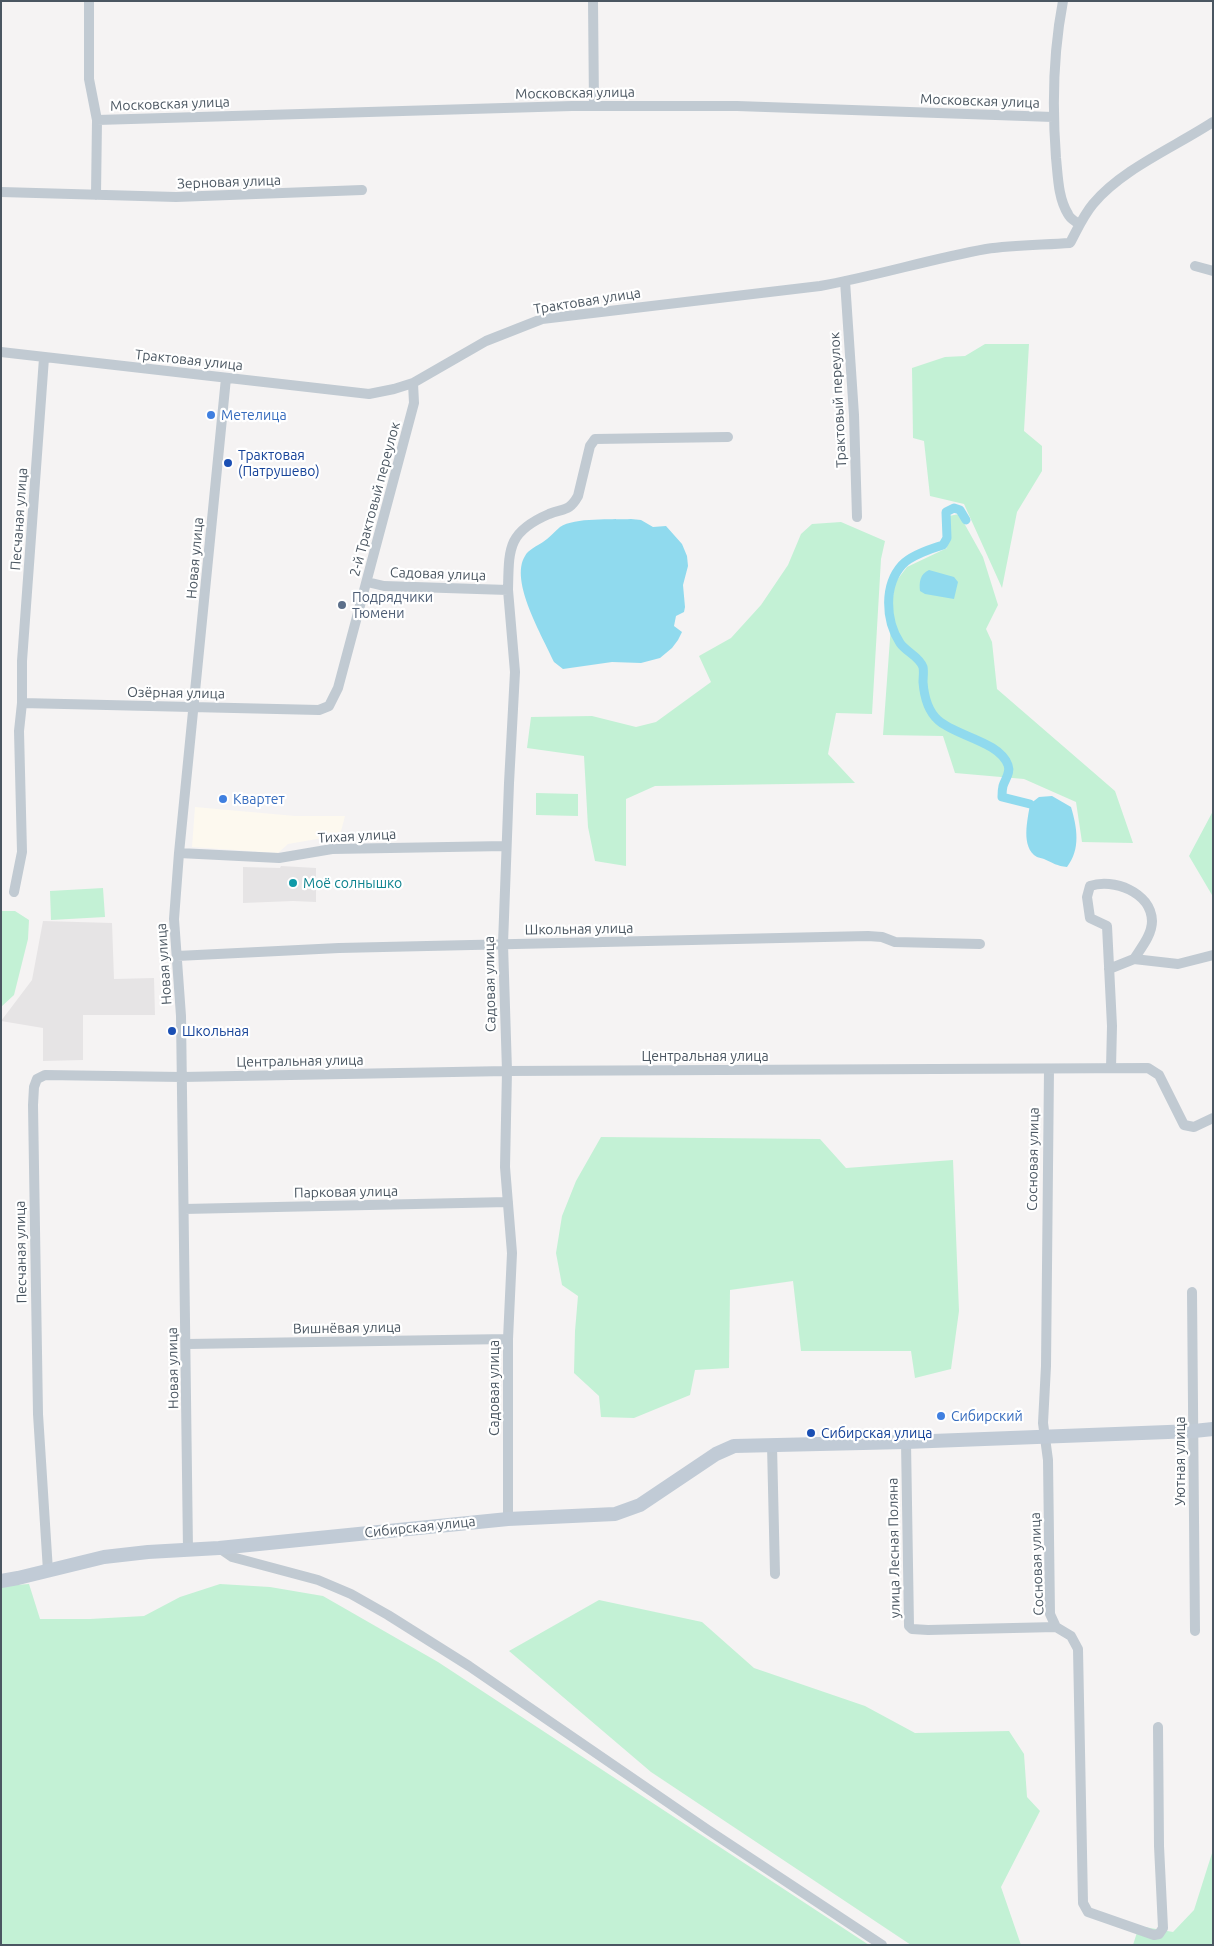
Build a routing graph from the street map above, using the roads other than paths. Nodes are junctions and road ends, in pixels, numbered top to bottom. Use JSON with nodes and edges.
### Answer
{"nodes":[{"id":1,"x":90,"y":1,"type":"edge"},
{"id":2,"x":593,"y":1,"type":"edge"},
{"id":3,"x":1063,"y":1,"type":"edge"},
{"id":4,"x":594,"y":106,"type":"junction"},
{"id":5,"x":1053,"y":117,"type":"junction"},
{"id":6,"x":97,"y":120,"type":"junction"},
{"id":7,"x":1213,"y":122,"type":"edge"},
{"id":8,"x":362,"y":190,"type":"dead end"},
{"id":9,"x":1,"y":192,"type":"edge"},
{"id":10,"x":96,"y":194,"type":"junction"},
{"id":11,"x":1079,"y":224,"type":"junction"},
{"id":12,"x":1196,"y":266,"type":"dead end"},
{"id":13,"x":1213,"y":272,"type":"edge"},
{"id":14,"x":846,"y":281,"type":"junction"},
{"id":15,"x":1,"y":352,"type":"edge"},
{"id":16,"x":44,"y":358,"type":"junction"},
{"id":17,"x":226,"y":378,"type":"junction"},
{"id":18,"x":413,"y":383,"type":"junction"},
{"id":19,"x":728,"y":437,"type":"dead end"},
{"id":20,"x":857,"y":517,"type":"dead end"},
{"id":21,"x":367,"y":582,"type":"junction"},
{"id":22,"x":508,"y":590,"type":"junction"},
{"id":23,"x":22,"y":703,"type":"junction"},
{"id":24,"x":329,"y":706,"type":"joint"},
{"id":25,"x":194,"y":708,"type":"junction"},
{"id":26,"x":506,"y":846,"type":"junction"},
{"id":27,"x":179,"y":853,"type":"junction"},
{"id":28,"x":14,"y":892,"type":"dead end"},
{"id":29,"x":503,"y":944,"type":"junction"},
{"id":30,"x":980,"y":944,"type":"dead end"},
{"id":31,"x":1213,"y":955,"type":"edge"},
{"id":32,"x":177,"y":956,"type":"junction"},
{"id":33,"x":1134,"y":959,"type":"junction"},
{"id":34,"x":1109,"y":969,"type":"junction"},
{"id":35,"x":1111,"y":1068,"type":"junction"},
{"id":36,"x":1048,"y":1069,"type":"junction"},
{"id":37,"x":507,"y":1071,"type":"junction"},
{"id":38,"x":182,"y":1077,"type":"junction"},
{"id":39,"x":1213,"y":1118,"type":"edge"},
{"id":40,"x":508,"y":1202,"type":"junction"},
{"id":41,"x":184,"y":1209,"type":"junction"},
{"id":42,"x":1192,"y":1292,"type":"dead end"},
{"id":43,"x":508,"y":1339,"type":"junction"},
{"id":44,"x":187,"y":1344,"type":"junction"},
{"id":45,"x":1213,"y":1429,"type":"edge"},
{"id":46,"x":1194,"y":1431,"type":"junction"},
{"id":47,"x":1044,"y":1436,"type":"junction"},
{"id":48,"x":906,"y":1442,"type":"junction"},
{"id":49,"x":772,"y":1445,"type":"junction"},
{"id":50,"x":508,"y":1519,"type":"junction"},
{"id":51,"x":219,"y":1548,"type":"junction"},
{"id":52,"x":188,"y":1550,"type":"junction"},
{"id":53,"x":48,"y":1571,"type":"junction"},
{"id":54,"x":775,"y":1574,"type":"dead end"},
{"id":55,"x":1,"y":1581,"type":"edge"},
{"id":56,"x":1056,"y":1627,"type":"junction"},
{"id":57,"x":1195,"y":1631,"type":"dead end"},
{"id":58,"x":1158,"y":1727,"type":"dead end"},
{"id":59,"x":882,"y":1945,"type":"edge"}],
"edges":[{"from":1,"to":6,"type":"street"},
{"from":2,"to":4,"type":"street"},
{"from":3,"to":5,"type":"street"},
{"from":4,"to":5,"type":"street","name":"Московская улица"},
{"from":4,"to":6,"type":"street","name":"Московская улица"},
{"from":5,"to":11,"type":"street"},
{"from":6,"to":10,"type":"street"},
{"from":7,"to":11,"type":"street"},
{"from":8,"to":10,"type":"street","name":"Зерновая улица"},
{"from":9,"to":10,"type":"street","name":"Зерновая улица"},
{"from":11,"to":14,"type":"street","name":"Трактовая улица"},
{"from":12,"to":13,"type":"street"},
{"from":14,"to":18,"type":"street","name":"Трактовая улица"},
{"from":14,"to":20,"type":"street","name":"Трактовый переулок"},
{"from":15,"to":16,"type":"street","name":"Трактовая улица"},
{"from":16,"to":17,"type":"street","name":"Трактовая улица"},
{"from":16,"to":23,"type":"street","name":"Песчаная улица"},
{"from":17,"to":18,"type":"street","name":"Трактовая улица"},
{"from":17,"to":25,"type":"street","name":"Новая улица"},
{"from":18,"to":21,"type":"street","name":"2-й Трактовый переулок"},
{"from":19,"to":22,"type":"street"},
{"from":21,"to":22,"type":"street","name":"Садовая улица"},
{"from":21,"to":24,"type":"street","name":"2-й Трактовый переулок"},
{"from":22,"to":26,"type":"street","name":"Садовая улица"},
{"from":23,"to":25,"type":"street","name":"Озёрная улица"},
{"from":23,"to":28,"type":"street","name":"Песчаная улица"},
{"from":24,"to":25,"type":"street","name":"Озёрная улица"},
{"from":25,"to":27,"type":"street","name":"Новая улица"},
{"from":26,"to":27,"type":"street","name":"Тихая улица"},
{"from":26,"to":29,"type":"street","name":"Садовая улица"},
{"from":27,"to":32,"type":"street","name":"Новая улица"},
{"from":29,"to":30,"type":"street","name":"Школьная улица"},
{"from":29,"to":32,"type":"street","name":"Школьная улица"},
{"from":29,"to":37,"type":"street","name":"Садовая улица"},
{"from":31,"to":33,"type":"street"},
{"from":32,"to":38,"type":"street","name":"Новая улица"},
{"from":33,"to":34,"type":"street"},
{"from":33,"to":34,"type":"street"},
{"from":34,"to":35,"type":"street"},
{"from":35,"to":36,"type":"street","name":"Центральная улица"},
{"from":35,"to":39,"type":"street","name":"Центральная улица"},
{"from":36,"to":37,"type":"street","name":"Центральная улица"},
{"from":36,"to":47,"type":"street","name":"Сосновая улица"},
{"from":37,"to":38,"type":"street","name":"Центральная улица"},
{"from":37,"to":40,"type":"street","name":"Садовая улица"},
{"from":38,"to":41,"type":"street","name":"Новая улица"},
{"from":38,"to":53,"type":"street","name":"Песчаная улица"},
{"from":40,"to":41,"type":"street","name":"Парковая улица"},
{"from":40,"to":43,"type":"street","name":"Садовая улица"},
{"from":41,"to":44,"type":"street","name":"Новая улица"},
{"from":42,"to":46,"type":"street","name":"Уютная улица"},
{"from":43,"to":44,"type":"street","name":"Вишнёвая улица"},
{"from":43,"to":50,"type":"street","name":"Садовая улица"},
{"from":44,"to":52,"type":"street","name":"Новая улица"},
{"from":45,"to":46,"type":"street","name":"Сибирская улица"},
{"from":46,"to":47,"type":"street","name":"Сибирская улица"},
{"from":46,"to":57,"type":"street","name":"Уютная улица"},
{"from":47,"to":48,"type":"street","name":"Сибирская улица"},
{"from":47,"to":56,"type":"street","name":"Сосновая улица"},
{"from":48,"to":49,"type":"street","name":"Сибирская улица"},
{"from":48,"to":56,"type":"street","name":"улица Лесная Поляна"},
{"from":49,"to":50,"type":"street","name":"Сибирская улица"},
{"from":49,"to":54,"type":"street"},
{"from":50,"to":51,"type":"street","name":"Сибирская улица"},
{"from":51,"to":52,"type":"street","name":"Сибирская улица"},
{"from":51,"to":59,"type":"street"},
{"from":52,"to":53,"type":"street","name":"Сибирская улица"},
{"from":53,"to":55,"type":"street","name":"Сибирская улица"},
{"from":56,"to":58,"type":"street","name":"Сосновая улица"}]}
